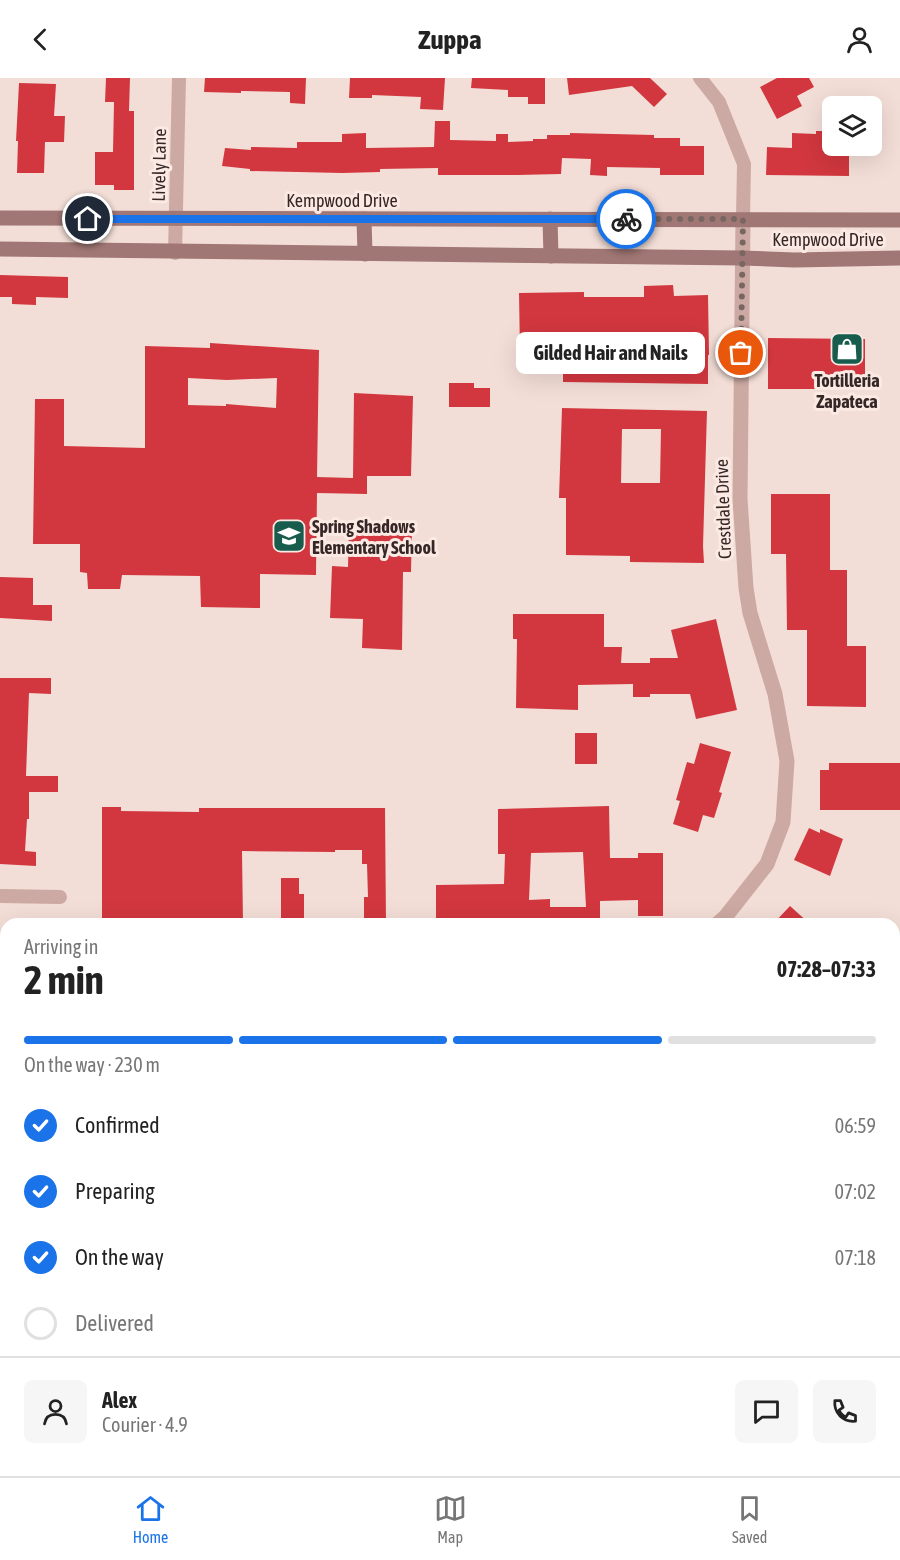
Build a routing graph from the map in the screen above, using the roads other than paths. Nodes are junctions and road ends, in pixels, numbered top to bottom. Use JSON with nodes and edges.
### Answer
{"nodes":[{"id":1,"x":179,"y":78,"type":"edge"},
{"id":2,"x":700,"y":78,"type":"edge"},
{"id":3,"x":0,"y":218,"type":"edge"},
{"id":4,"x":176,"y":219,"type":"junction"},
{"id":5,"x":364,"y":219,"type":"junction"},
{"id":6,"x":550,"y":219,"type":"junction"},
{"id":7,"x":743,"y":219,"type":"junction"},
{"id":8,"x":900,"y":220,"type":"edge"},
{"id":9,"x":0,"y":249,"type":"edge"},
{"id":10,"x":175,"y":253,"type":"junction"},
{"id":11,"x":365,"y":254,"type":"junction"},
{"id":12,"x":551,"y":256,"type":"junction"},
{"id":13,"x":742,"y":258,"type":"junction"},
{"id":14,"x":900,"y":258,"type":"edge"},
{"id":15,"x":0,"y":896,"type":"edge"},
{"id":16,"x":60,"y":897,"type":"dead end"},
{"id":17,"x":723,"y":918,"type":"edge"}],
"edges":[{"from":1,"to":4,"type":"street","name":"Lively Lane"},
{"from":2,"to":7,"type":"street","name":"Crestdale Drive"},
{"from":3,"to":4,"type":"main road","name":"Kempwood Drive"},
{"from":4,"to":5,"type":"main road","name":"Kempwood Drive"},
{"from":4,"to":10,"type":"street","name":"Lively Lane"},
{"from":5,"to":6,"type":"main road","name":"Kempwood Drive"},
{"from":5,"to":11,"type":"main road"},
{"from":6,"to":7,"type":"main road","name":"Kempwood Drive"},
{"from":6,"to":12,"type":"main road"},
{"from":7,"to":8,"type":"main road","name":"Kempwood Drive"},
{"from":7,"to":13,"type":"street","name":"Crestdale Drive"},
{"from":9,"to":10,"type":"main road","name":"Kempwood Drive"},
{"from":10,"to":11,"type":"main road","name":"Kempwood Drive"},
{"from":11,"to":12,"type":"main road","name":"Kempwood Drive"},
{"from":12,"to":13,"type":"main road","name":"Kempwood Drive"},
{"from":13,"to":14,"type":"main road","name":"Kempwood Drive"},
{"from":13,"to":17,"type":"street","name":"Crestdale Drive"},
{"from":15,"to":16,"type":"street"}]}
